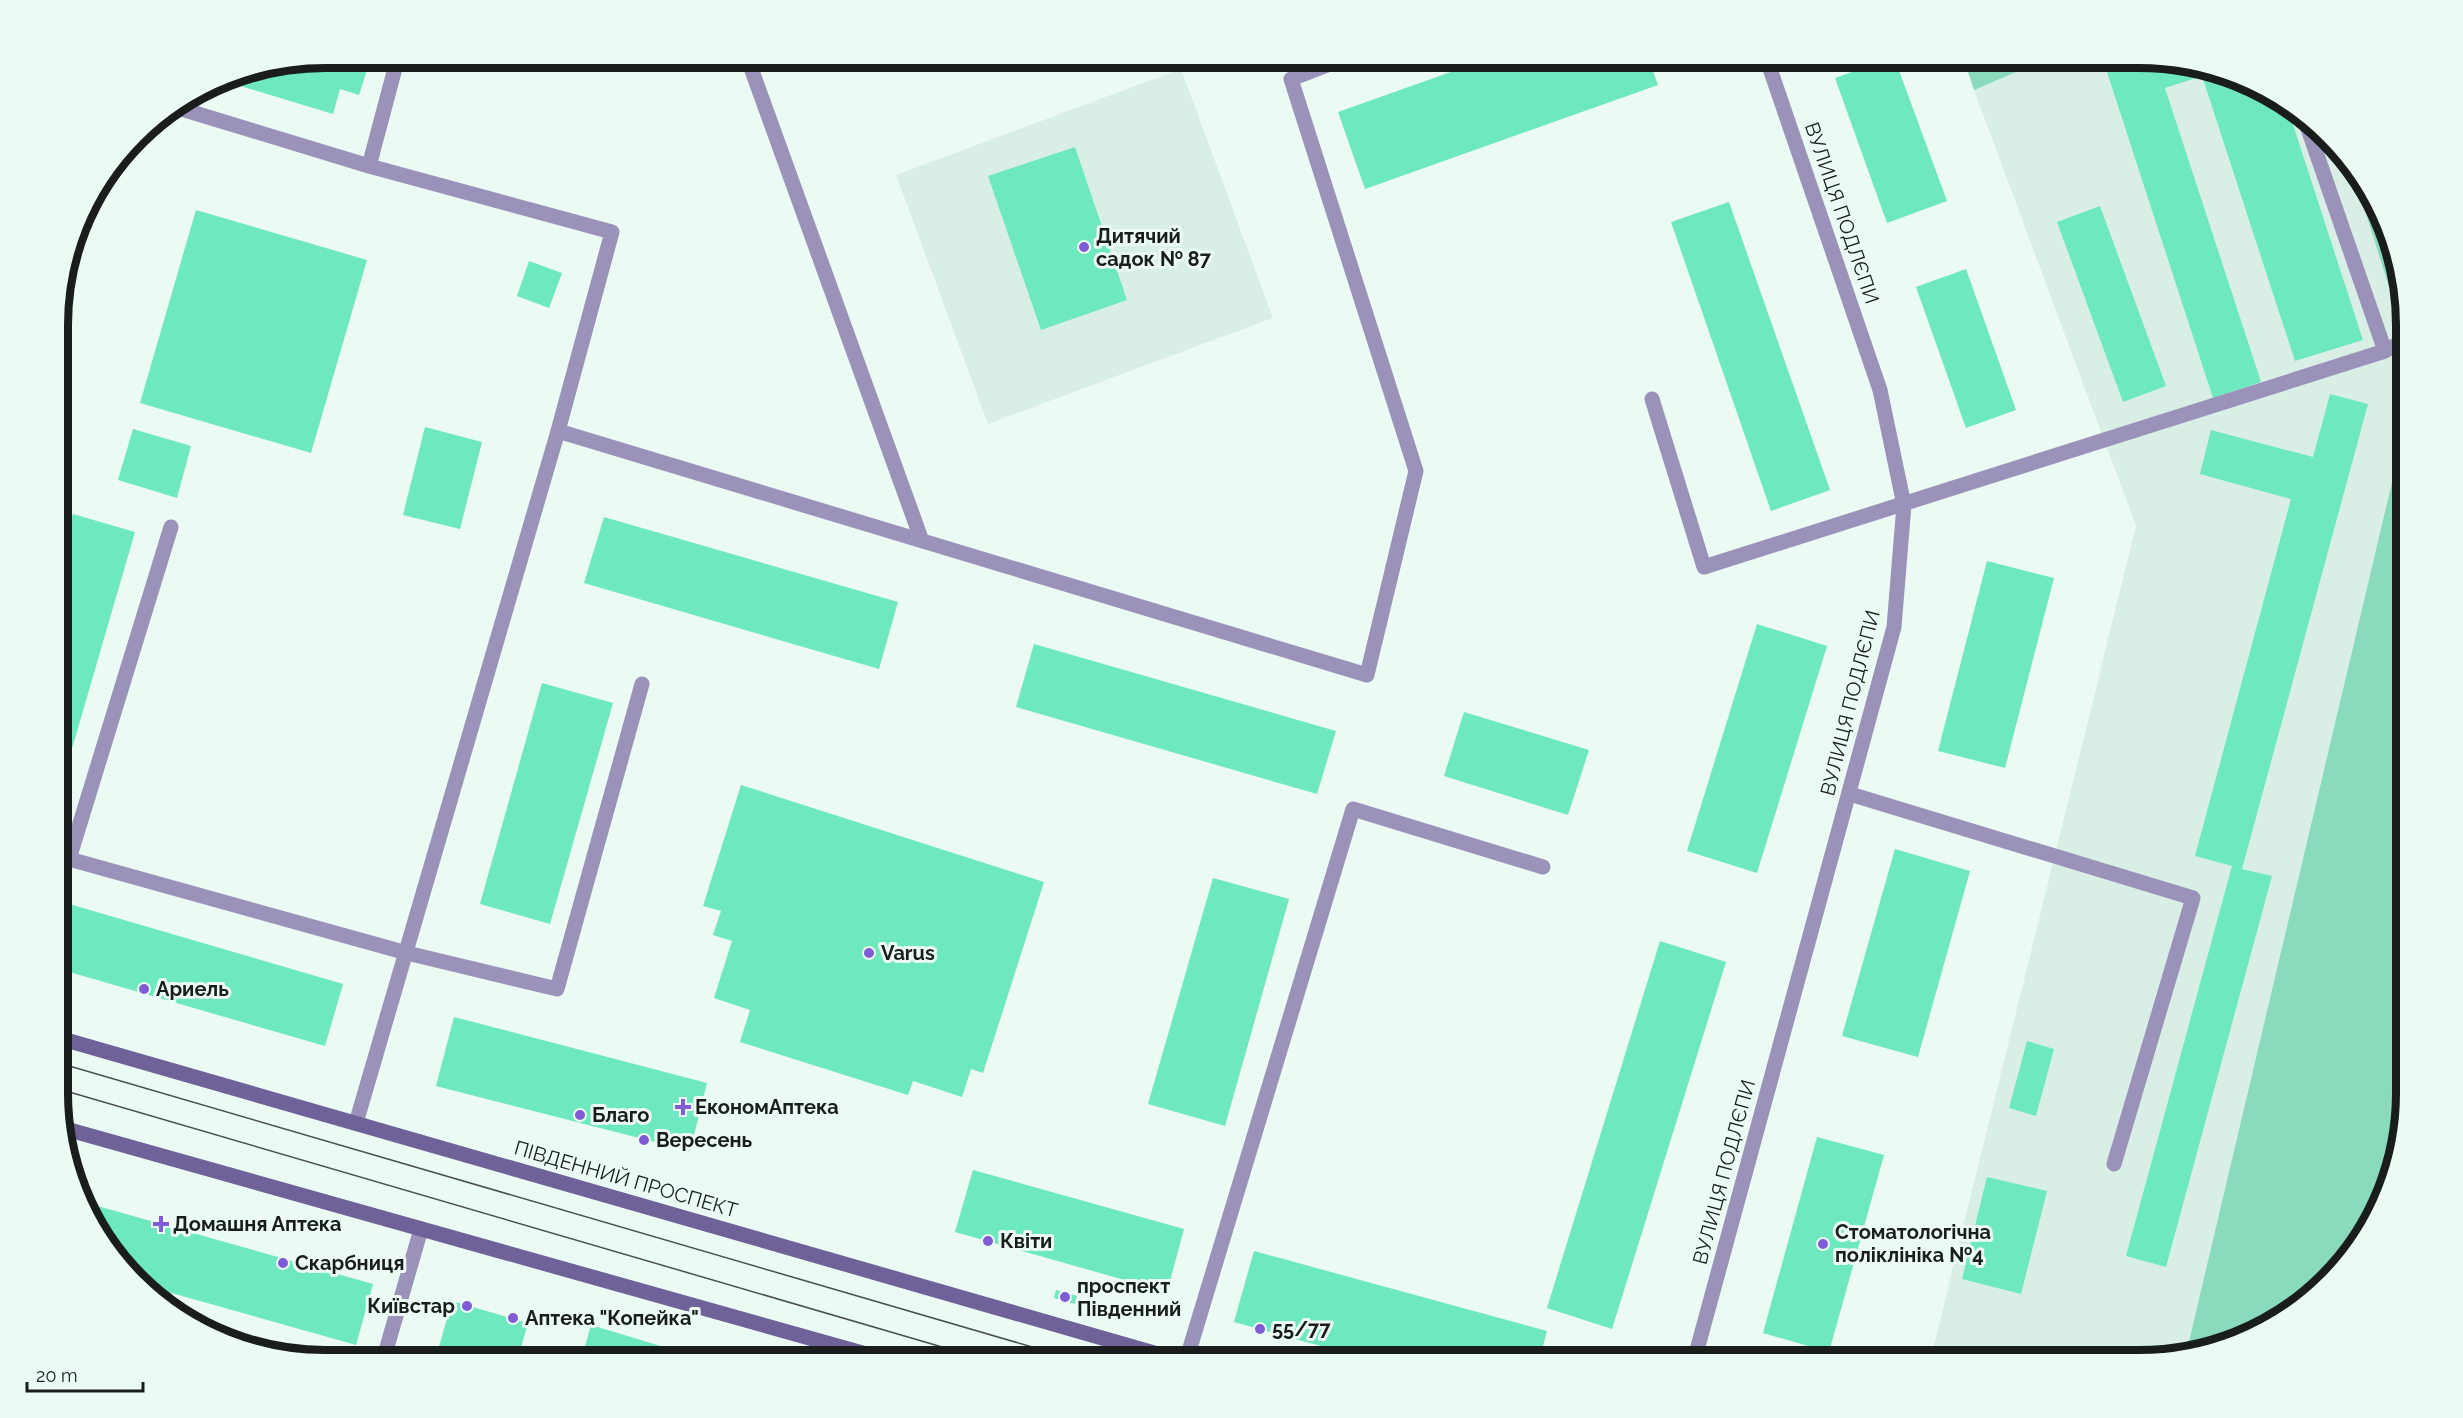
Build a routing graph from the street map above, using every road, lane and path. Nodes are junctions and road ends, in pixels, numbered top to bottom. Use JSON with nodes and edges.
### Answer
{"nodes":[{"id":1,"x":395,"y":68,"type":"edge"},
{"id":2,"x":751,"y":68,"type":"edge"},
{"id":3,"x":1318,"y":68,"type":"edge"},
{"id":4,"x":1771,"y":68,"type":"edge"},
{"id":5,"x":184,"y":110,"type":"edge"},
{"id":6,"x":2309,"y":132,"type":"edge"},
{"id":7,"x":369,"y":166,"type":"junction"},
{"id":8,"x":2396,"y":345,"type":"edge"},
{"id":9,"x":2385,"y":351,"type":"junction"},
{"id":10,"x":1653,"y":399,"type":"dead end"},
{"id":11,"x":558,"y":431,"type":"junction"},
{"id":12,"x":1904,"y":505,"type":"junction"},
{"id":13,"x":171,"y":528,"type":"dead end"},
{"id":14,"x":922,"y":541,"type":"junction"},
{"id":15,"x":642,"y":684,"type":"dead end"},
{"id":16,"x":1850,"y":794,"type":"junction"},
{"id":17,"x":1543,"y":867,"type":"dead end"},
{"id":18,"x":407,"y":952,"type":"junction"},
{"id":19,"x":68,"y":1041,"type":"edge"},
{"id":20,"x":356,"y":1124,"type":"junction"},
{"id":21,"x":70,"y":1130,"type":"edge"},
{"id":22,"x":2114,"y":1164,"type":"dead end"},
{"id":23,"x":421,"y":1229,"type":"junction"},
{"id":24,"x":386,"y":1350,"type":"edge"},
{"id":25,"x":852,"y":1350,"type":"edge"},
{"id":26,"x":1146,"y":1350,"type":"edge"},
{"id":27,"x":1187,"y":1350,"type":"edge"},
{"id":28,"x":1697,"y":1350,"type":"edge"}],
"edges":[{"from":1,"to":7,"type":"street"},
{"from":2,"to":14,"type":"street"},
{"from":3,"to":14,"type":"street"},
{"from":4,"to":12,"type":"street","name":"ВУЛИЦЯ ПОДЛЄПИ"},
{"from":5,"to":7,"type":"street"},
{"from":6,"to":9,"type":"street"},
{"from":7,"to":11,"type":"street"},
{"from":8,"to":9,"type":"street"},
{"from":9,"to":12,"type":"street"},
{"from":10,"to":12,"type":"street"},
{"from":11,"to":14,"type":"street"},
{"from":11,"to":18,"type":"street"},
{"from":12,"to":16,"type":"street","name":"ВУЛИЦЯ ПОДЛЄПИ"},
{"from":13,"to":18,"type":"street"},
{"from":15,"to":18,"type":"street"},
{"from":16,"to":22,"type":"street"},
{"from":16,"to":28,"type":"street","name":"ВУЛИЦЯ ПОДЛЄПИ"},
{"from":17,"to":27,"type":"street"},
{"from":18,"to":20,"type":"street"},
{"from":19,"to":20,"type":"main road","name":"ПІВДЕННИЙ ПРОСПЕКТ"},
{"from":20,"to":26,"type":"main road","name":"ПІВДЕННИЙ ПРОСПЕКТ"},
{"from":21,"to":23,"type":"main road"},
{"from":23,"to":24,"type":"street"},
{"from":23,"to":25,"type":"main road"}]}
